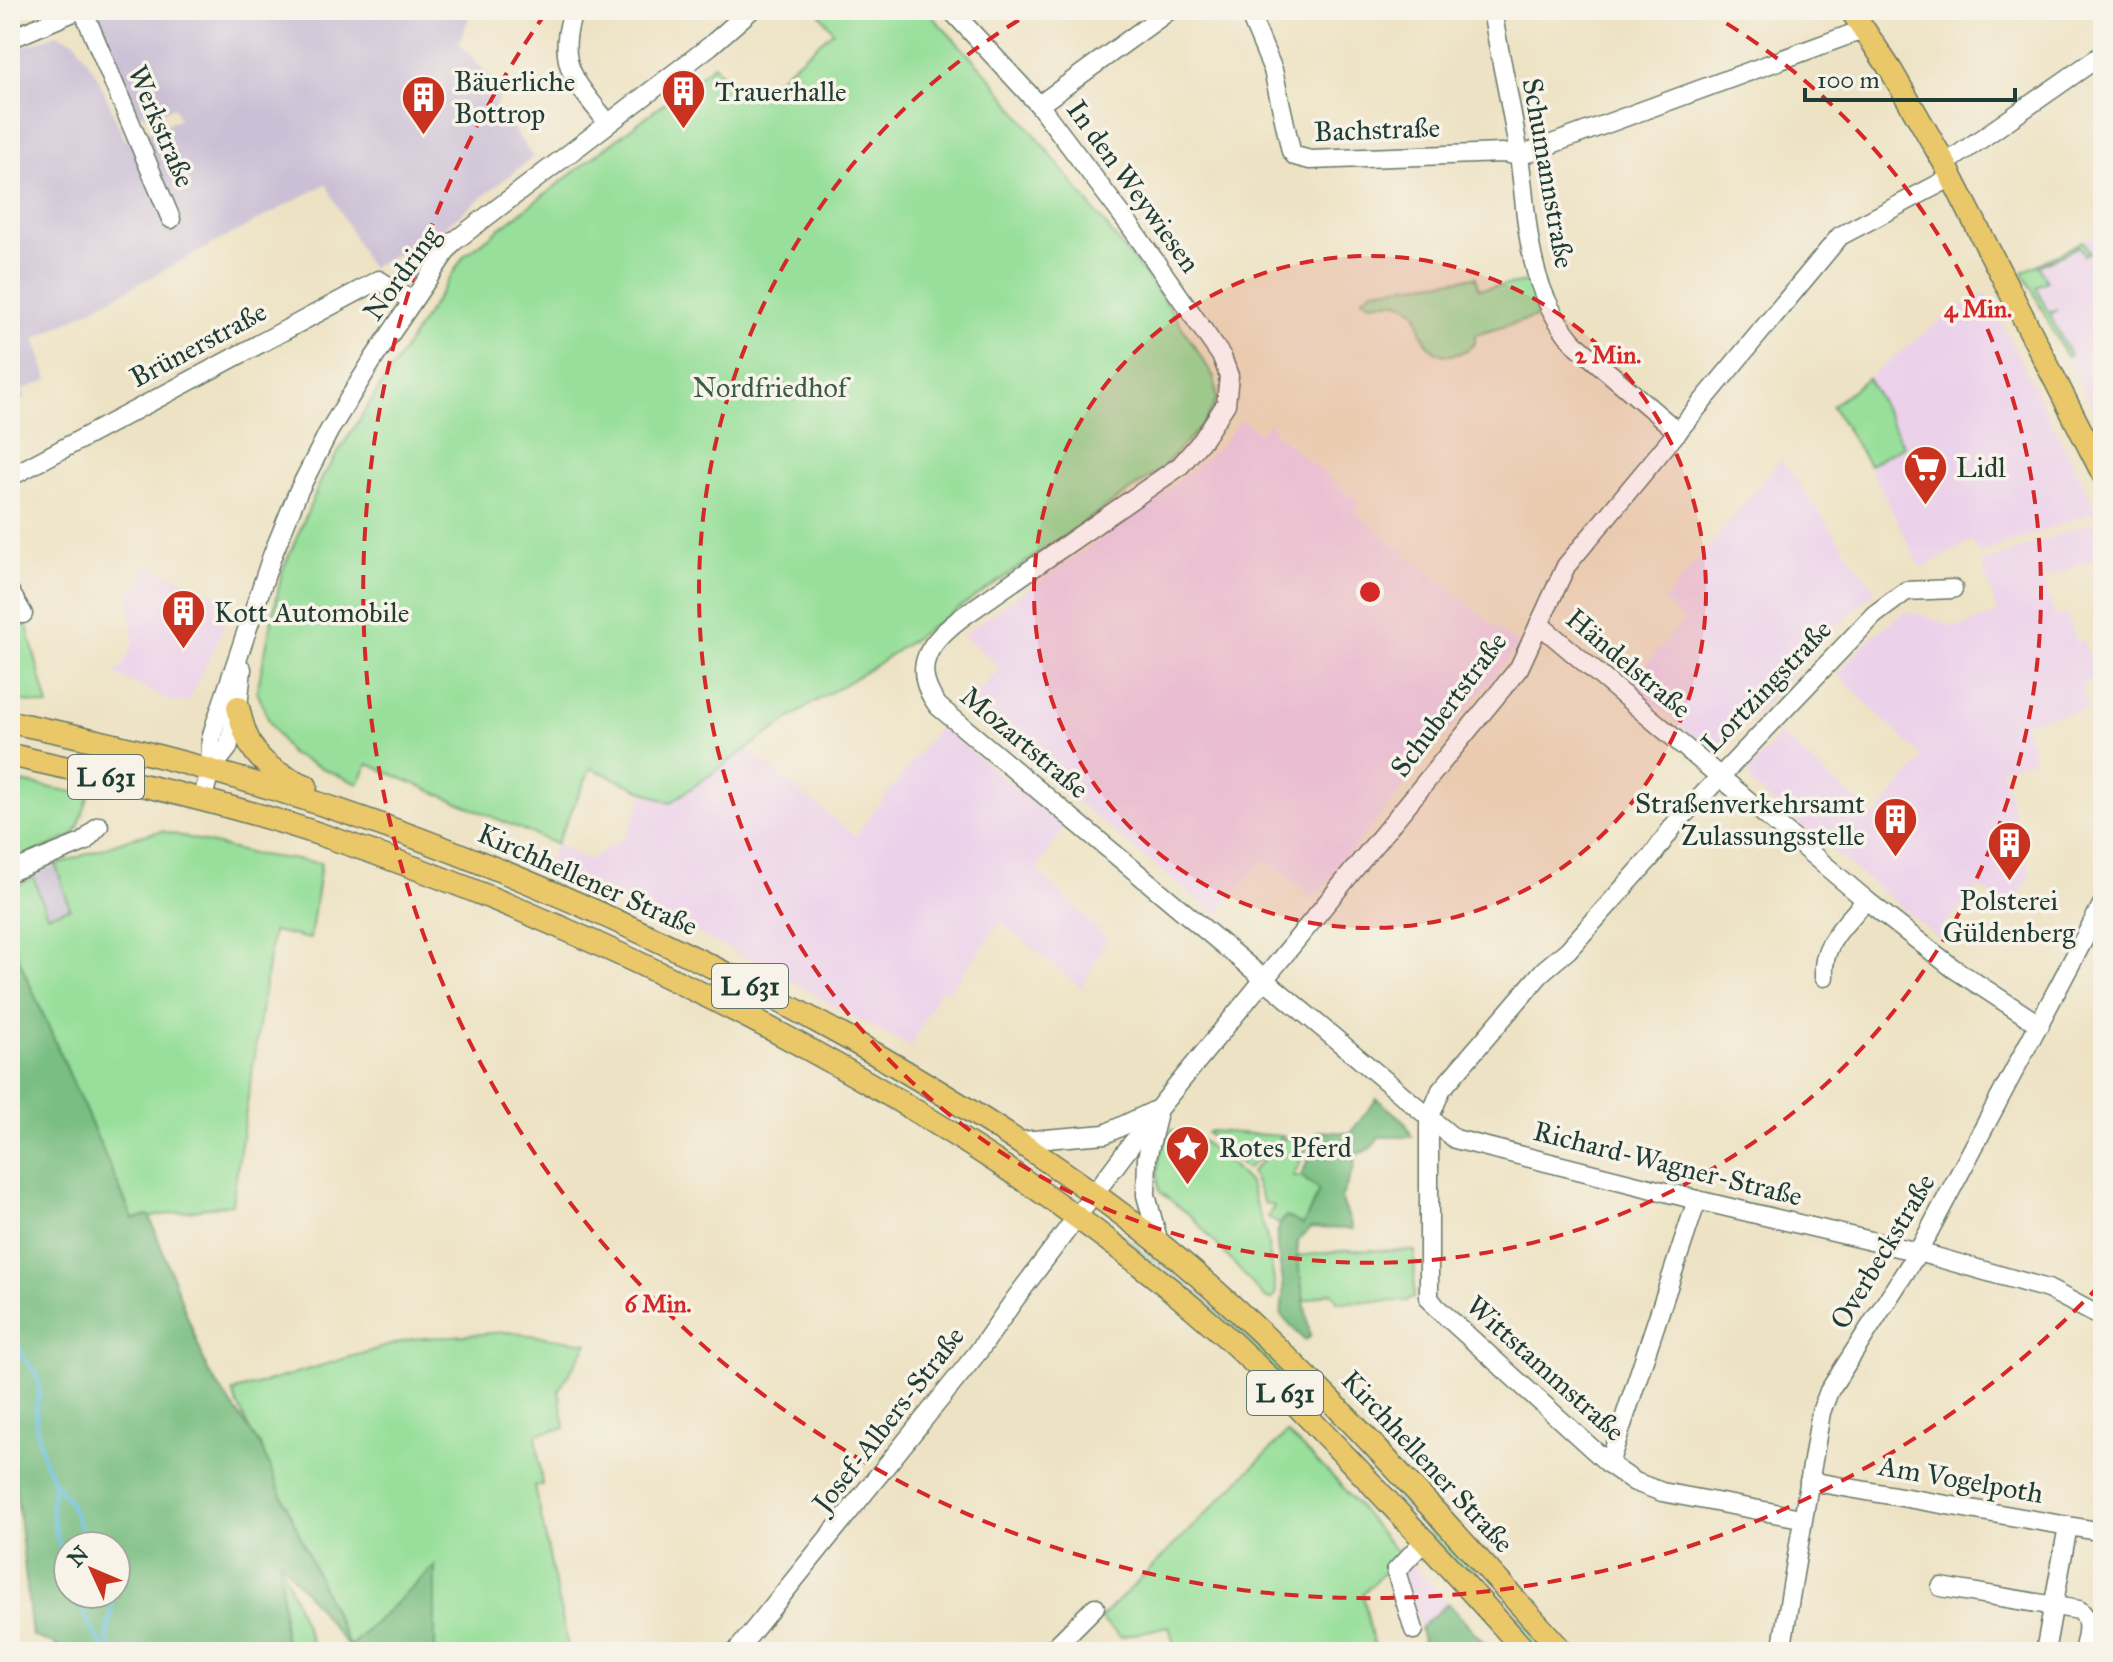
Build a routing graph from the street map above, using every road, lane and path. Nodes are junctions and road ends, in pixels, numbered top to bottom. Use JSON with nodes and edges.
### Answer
{"nodes":[{"id":1,"x":81,"y":10,"type":"edge"},
{"id":2,"x":574,"y":10,"type":"edge"},
{"id":3,"x":751,"y":10,"type":"edge"},
{"id":4,"x":951,"y":10,"type":"edge"},
{"id":5,"x":1170,"y":10,"type":"edge"},
{"id":6,"x":1248,"y":10,"type":"edge"},
{"id":7,"x":1492,"y":10,"type":"edge"},
{"id":8,"x":1851,"y":10,"type":"edge"},
{"id":9,"x":1865,"y":29,"type":"junction"},
{"id":10,"x":10,"y":39,"type":"edge"},
{"id":11,"x":2103,"y":54,"type":"edge"},
{"id":12,"x":1039,"y":105,"type":"junction"},
{"id":13,"x":608,"y":123,"type":"junction"},
{"id":14,"x":1519,"y":156,"type":"junction"},
{"id":15,"x":1948,"y":170,"type":"junction"},
{"id":16,"x":171,"y":219,"type":"dead end"},
{"id":17,"x":412,"y":301,"type":"junction"},
{"id":18,"x":1220,"y":415,"type":"joint"},
{"id":19,"x":1678,"y":432,"type":"junction"},
{"id":20,"x":2103,"y":474,"type":"edge"},
{"id":21,"x":10,"y":477,"type":"edge"},
{"id":22,"x":1953,"y":589,"type":"dead end"},
{"id":23,"x":10,"y":592,"type":"edge"},
{"id":24,"x":23,"y":614,"type":"dead end"},
{"id":25,"x":1539,"y":624,"type":"junction"},
{"id":26,"x":247,"y":630,"type":"junction"},
{"id":27,"x":238,"y":707,"type":"junction"},
{"id":28,"x":10,"y":722,"type":"edge"},
{"id":29,"x":10,"y":755,"type":"edge"},
{"id":30,"x":210,"y":771,"type":"junction"},
{"id":31,"x":1720,"y":776,"type":"junction"},
{"id":32,"x":202,"y":801,"type":"junction"},
{"id":33,"x":326,"y":806,"type":"junction"},
{"id":34,"x":99,"y":826,"type":"dead end"},
{"id":35,"x":10,"y":872,"type":"edge"},
{"id":36,"x":1866,"y":900,"type":"junction"},
{"id":37,"x":2103,"y":903,"type":"edge"},
{"id":38,"x":1824,"y":977,"type":"dead end"},
{"id":39,"x":1264,"y":980,"type":"junction"},
{"id":40,"x":2040,"y":1025,"type":"junction"},
{"id":41,"x":1158,"y":1109,"type":"junction"},
{"id":42,"x":1429,"y":1119,"type":"junction"},
{"id":43,"x":1021,"y":1141,"type":"junction"},
{"id":44,"x":1095,"y":1195,"type":"junction"},
{"id":45,"x":1697,"y":1200,"type":"junction"},
{"id":46,"x":1078,"y":1216,"type":"junction"},
{"id":47,"x":1159,"y":1243,"type":"junction"},
{"id":48,"x":1918,"y":1252,"type":"junction"},
{"id":49,"x":2103,"y":1318,"type":"edge"},
{"id":50,"x":1609,"y":1464,"type":"junction"},
{"id":51,"x":1809,"y":1481,"type":"junction"},
{"id":52,"x":1801,"y":1518,"type":"junction"},
{"id":53,"x":2068,"y":1526,"type":"junction"},
{"id":54,"x":2103,"y":1532,"type":"edge"},
{"id":55,"x":1424,"y":1541,"type":"junction"},
{"id":56,"x":1941,"y":1587,"type":"dead end"},
{"id":57,"x":2054,"y":1605,"type":"junction"},
{"id":58,"x":1095,"y":1607,"type":"dead end"},
{"id":59,"x":1414,"y":1630,"type":"dead end"},
{"id":60,"x":736,"y":1652,"type":"edge"},
{"id":61,"x":1050,"y":1652,"type":"edge"},
{"id":62,"x":1526,"y":1652,"type":"edge"},
{"id":63,"x":1563,"y":1652,"type":"edge"},
{"id":64,"x":1781,"y":1652,"type":"edge"},
{"id":65,"x":2045,"y":1652,"type":"edge"},
{"id":66,"x":2083,"y":1652,"type":"edge"}],
"edges":[{"from":1,"to":10,"type":"street","name":"Werkstraße"},
{"from":1,"to":16,"type":"street","name":"Werkstraße"},
{"from":2,"to":13,"type":"street"},
{"from":3,"to":13,"type":"street","name":"Nordring"},
{"from":4,"to":12,"type":"street","name":"In den Weywiesen"},
{"from":5,"to":12,"type":"street"},
{"from":6,"to":14,"type":"street","name":"Bachstraße"},
{"from":7,"to":14,"type":"street","name":"Schumannstraße"},
{"from":8,"to":9,"type":"main road"},
{"from":9,"to":14,"type":"street"},
{"from":9,"to":15,"type":"main road"},
{"from":11,"to":15,"type":"street","name":"Schubertstraße"},
{"from":12,"to":18,"type":"street","name":"In den Weywiesen"},
{"from":13,"to":17,"type":"street","name":"Nordring"},
{"from":14,"to":19,"type":"street","name":"Schumannstraße"},
{"from":15,"to":19,"type":"street","name":"Schubertstraße"},
{"from":15,"to":20,"type":"main road"},
{"from":17,"to":21,"type":"street","name":"Brünerstraße"},
{"from":17,"to":26,"type":"street","name":"Nordring"},
{"from":18,"to":39,"type":"street","name":"Mozartstraße"},
{"from":19,"to":25,"type":"street","name":"Schubertstraße"},
{"from":22,"to":31,"type":"street","name":"Lortzingstraße"},
{"from":23,"to":24,"type":"street"},
{"from":25,"to":31,"type":"street","name":"Händelstraße"},
{"from":25,"to":39,"type":"street","name":"Schubertstraße"},
{"from":26,"to":27,"type":"street","name":"Nordring"},
{"from":26,"to":30,"type":"street","name":"Nordring"},
{"from":27,"to":30,"type":"street","name":"Nordring"},
{"from":27,"to":33,"type":"main road"},
{"from":28,"to":30,"type":"main road","name":"Kirchhellener Straße","number":"L 631"},
{"from":29,"to":32,"type":"main road","name":"Kirchhellener Straße","number":"L 631"},
{"from":30,"to":32,"type":"street","name":"Nordring"},
{"from":30,"to":33,"type":"main road","name":"Kirchhellener Straße","number":"L 631"},
{"from":31,"to":36,"type":"street","name":"Händelstraße"},
{"from":31,"to":42,"type":"street","name":"Lortzingstraße"},
{"from":32,"to":46,"type":"main road","name":"Kirchhellener Straße","number":"L 631"},
{"from":33,"to":43,"type":"main road","name":"Kirchhellener Straße","number":"L 631"},
{"from":34,"to":35,"type":"street"},
{"from":36,"to":38,"type":"street"},
{"from":36,"to":40,"type":"street","name":"Händelstraße"},
{"from":37,"to":40,"type":"street","name":"Overbeckstraße"},
{"from":39,"to":41,"type":"street","name":"Schubertstraße"},
{"from":39,"to":42,"type":"street","name":"Richard-Wagner-Straße"},
{"from":40,"to":48,"type":"street","name":"Overbeckstraße"},
{"from":41,"to":43,"type":"street","name":"Schubertstraße"},
{"from":41,"to":44,"type":"street","name":"Schubertstraße"},
{"from":41,"to":47,"type":"street","name":"Schubertstraße"},
{"from":42,"to":45,"type":"street","name":"Richard-Wagner-Straße"},
{"from":42,"to":50,"type":"street","name":"Wittstammstraße"},
{"from":43,"to":44,"type":"main road","name":"Kirchhellener Straße","number":"L 631"},
{"from":44,"to":46,"type":"street"},
{"from":44,"to":47,"type":"main road","name":"Kirchhellener Straße","number":"L 631"},
{"from":45,"to":48,"type":"street","name":"Richard-Wagner-Straße"},
{"from":45,"to":50,"type":"street"},
{"from":46,"to":55,"type":"main road","name":"Kirchhellener Straße","number":"L 631"},
{"from":46,"to":60,"type":"street","name":"Josef-Albers-Straße"},
{"from":47,"to":63,"type":"main road","name":"Kirchhellener Straße","number":"L 631"},
{"from":48,"to":49,"type":"street","name":"Richard-Wagner-Straße"},
{"from":48,"to":51,"type":"street","name":"Overbeckstraße"},
{"from":50,"to":52,"type":"street","name":"Wittstammstraße"},
{"from":51,"to":52,"type":"street","name":"Overbeckstraße"},
{"from":51,"to":53,"type":"street","name":"Am Vogelpoth"},
{"from":52,"to":64,"type":"street","name":"Overbeckstraße"},
{"from":53,"to":54,"type":"street","name":"Am Vogelpoth"},
{"from":53,"to":57,"type":"street"},
{"from":55,"to":59,"type":"street","name":"Kirchhellener Straße"},
{"from":55,"to":62,"type":"main road","name":"Kirchhellener Straße","number":"L 631"},
{"from":56,"to":57,"type":"street"},
{"from":57,"to":65,"type":"street"},
{"from":57,"to":66,"type":"street"},
{"from":58,"to":61,"type":"street"}]}
